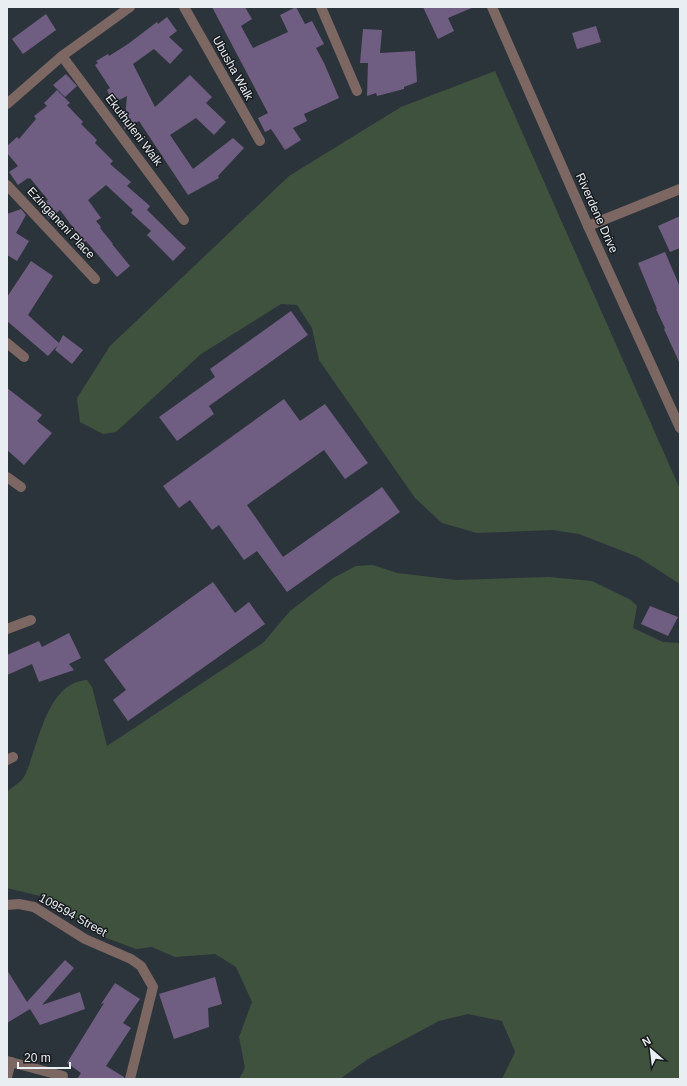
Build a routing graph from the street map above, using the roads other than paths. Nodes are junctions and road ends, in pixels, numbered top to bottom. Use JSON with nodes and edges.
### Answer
{"nodes":[{"id":1,"x":130,"y":7,"type":"edge"},
{"id":2,"x":184,"y":7,"type":"edge"},
{"id":3,"x":321,"y":7,"type":"edge"},
{"id":4,"x":492,"y":7,"type":"edge"},
{"id":5,"x":62,"y":56,"type":"junction"},
{"id":6,"x":356,"y":91,"type":"dead end"},
{"id":7,"x":7,"y":104,"type":"edge"},
{"id":8,"x":260,"y":141,"type":"dead end"},
{"id":9,"x":7,"y":185,"type":"edge"},
{"id":10,"x":680,"y":189,"type":"edge"},
{"id":11,"x":184,"y":220,"type":"dead end"},
{"id":12,"x":588,"y":226,"type":"junction"},
{"id":13,"x":95,"y":279,"type":"dead end"},
{"id":14,"x":7,"y":343,"type":"edge"},
{"id":15,"x":24,"y":357,"type":"dead end"},
{"id":16,"x":680,"y":428,"type":"edge"},
{"id":17,"x":7,"y":477,"type":"edge"},
{"id":18,"x":21,"y":487,"type":"dead end"},
{"id":19,"x":31,"y":620,"type":"dead end"},
{"id":20,"x":7,"y":629,"type":"edge"},
{"id":21,"x":9,"y":905,"type":"edge"},
{"id":22,"x":9,"y":1061,"type":"edge"},
{"id":23,"x":63,"y":1076,"type":"dead end"},
{"id":24,"x":7,"y":1077,"type":"edge"},
{"id":25,"x":130,"y":1079,"type":"edge"}],
"edges":[{"from":1,"to":5,"type":"street"},
{"from":2,"to":8,"type":"street","name":"Ubusha Walk"},
{"from":3,"to":6,"type":"street"},
{"from":4,"to":12,"type":"street","name":"Riverdene Drive"},
{"from":5,"to":7,"type":"street"},
{"from":5,"to":11,"type":"street","name":"Ekuthuleni Walk"},
{"from":9,"to":13,"type":"street","name":"Ezinganeni Place"},
{"from":10,"to":12,"type":"street"},
{"from":12,"to":16,"type":"street","name":"Riverdene Drive"},
{"from":14,"to":15,"type":"street"},
{"from":17,"to":18,"type":"street"},
{"from":19,"to":20,"type":"street"},
{"from":21,"to":25,"type":"street","name":"109594 Street"},
{"from":22,"to":23,"type":"street"},
{"from":22,"to":24,"type":"street"}]}
